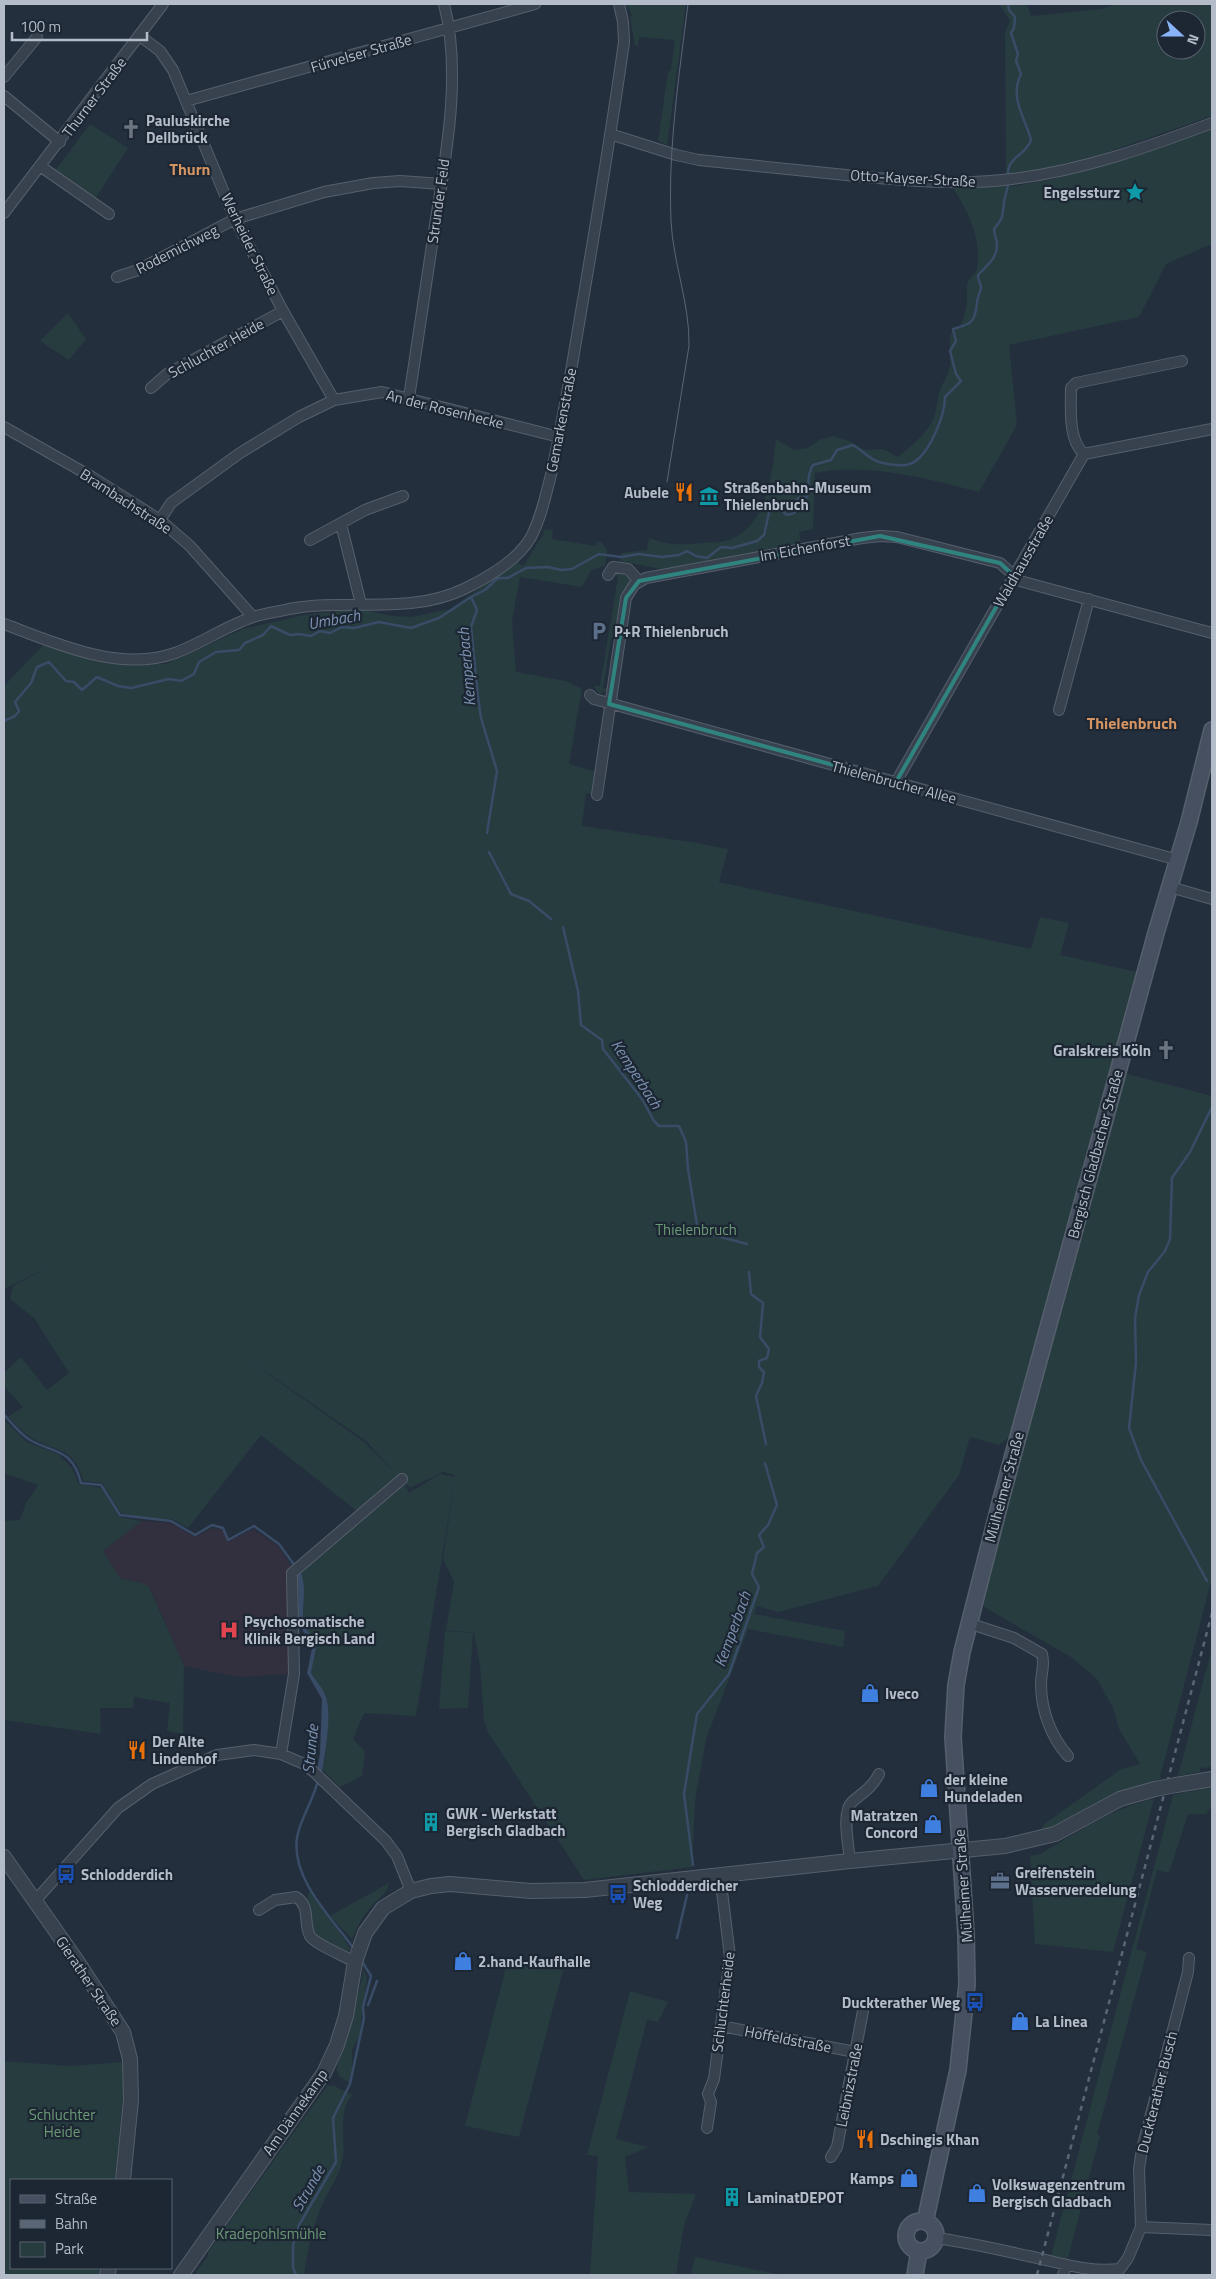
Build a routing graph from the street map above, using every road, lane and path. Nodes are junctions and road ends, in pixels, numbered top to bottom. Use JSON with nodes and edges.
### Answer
{"nodes":[{"id":1,"x":163,"y":4,"type":"edge"},
{"id":2,"x":444,"y":4,"type":"edge"},
{"id":3,"x":535,"y":4,"type":"edge"},
{"id":4,"x":619,"y":4,"type":"edge"},
{"id":5,"x":450,"y":28,"type":"junction"},
{"id":6,"x":140,"y":36,"type":"junction"},
{"id":7,"x":37,"y":37,"type":"dead end"},
{"id":8,"x":4,"y":77,"type":"edge"},
{"id":9,"x":4,"y":96,"type":"edge"},
{"id":10,"x":186,"y":101,"type":"junction"},
{"id":11,"x":1212,"y":123,"type":"edge"},
{"id":12,"x":610,"y":134,"type":"junction"},
{"id":13,"x":60,"y":142,"type":"junction"},
{"id":14,"x":40,"y":166,"type":"junction"},
{"id":15,"x":442,"y":184,"type":"junction"},
{"id":16,"x":4,"y":213,"type":"edge"},
{"id":17,"x":109,"y":214,"type":"dead end"},
{"id":18,"x":236,"y":219,"type":"junction"},
{"id":19,"x":117,"y":277,"type":"dead end"},
{"id":20,"x":283,"y":311,"type":"junction"},
{"id":21,"x":1182,"y":361,"type":"dead end"},
{"id":22,"x":151,"y":388,"type":"dead end"},
{"id":23,"x":409,"y":398,"type":"junction"},
{"id":24,"x":334,"y":400,"type":"junction"},
{"id":25,"x":4,"y":427,"type":"edge"},
{"id":26,"x":1212,"y":428,"type":"edge"},
{"id":27,"x":559,"y":437,"type":"junction"},
{"id":28,"x":1084,"y":454,"type":"junction"},
{"id":29,"x":403,"y":496,"type":"dead end"},
{"id":30,"x":160,"y":520,"type":"junction"},
{"id":31,"x":341,"y":524,"type":"junction"},
{"id":32,"x":310,"y":540,"type":"dead end"},
{"id":33,"x":608,"y":575,"type":"dead end"},
{"id":34,"x":1014,"y":576,"type":"junction"},
{"id":35,"x":640,"y":581,"type":"junction"},
{"id":36,"x":1089,"y":600,"type":"junction"},
{"id":37,"x":362,"y":604,"type":"junction"},
{"id":38,"x":253,"y":617,"type":"junction"},
{"id":39,"x":4,"y":624,"type":"edge"},
{"id":40,"x":1212,"y":633,"type":"edge"},
{"id":41,"x":590,"y":695,"type":"dead end"},
{"id":42,"x":609,"y":704,"type":"junction"},
{"id":43,"x":1058,"y":710,"type":"dead end"},
{"id":44,"x":1212,"y":730,"type":"edge"},
{"id":45,"x":896,"y":782,"type":"junction"},
{"id":46,"x":597,"y":796,"type":"dead end"},
{"id":47,"x":1178,"y":860,"type":"junction"},
{"id":48,"x":1170,"y":887,"type":"junction"},
{"id":49,"x":1212,"y":899,"type":"edge"},
{"id":50,"x":1027,"y":1404,"type":"joint"},
{"id":51,"x":402,"y":1479,"type":"dead end"},
{"id":52,"x":968,"y":1623,"type":"junction"},
{"id":53,"x":281,"y":1754,"type":"junction"},
{"id":54,"x":1068,"y":1756,"type":"dead end"},
{"id":55,"x":879,"y":1774,"type":"dead end"},
{"id":56,"x":1212,"y":1779,"type":"edge"},
{"id":57,"x":960,"y":1850,"type":"junction"},
{"id":58,"x":4,"y":1857,"type":"edge"},
{"id":59,"x":850,"y":1861,"type":"junction"},
{"id":60,"x":720,"y":1875,"type":"junction"},
{"id":61,"x":411,"y":1891,"type":"junction"},
{"id":62,"x":35,"y":1901,"type":"junction"},
{"id":63,"x":259,"y":1910,"type":"dead end"},
{"id":64,"x":357,"y":1955,"type":"junction"},
{"id":65,"x":1189,"y":1958,"type":"dead end"},
{"id":66,"x":862,"y":2011,"type":"dead end"},
{"id":67,"x":721,"y":2026,"type":"junction"},
{"id":68,"x":855,"y":2052,"type":"junction"},
{"id":69,"x":707,"y":2128,"type":"dead end"},
{"id":70,"x":831,"y":2157,"type":"dead end"},
{"id":71,"x":123,"y":2179,"type":"edge"},
{"id":72,"x":925,"y":2222,"type":"junction"},
{"id":73,"x":1141,"y":2227,"type":"junction"},
{"id":74,"x":1212,"y":2230,"type":"edge"},
{"id":75,"x":936,"y":2238,"type":"junction"},
{"id":76,"x":919,"y":2251,"type":"junction"},
{"id":77,"x":1065,"y":2270,"type":"edge"},
{"id":78,"x":182,"y":2275,"type":"edge"},
{"id":79,"x":915,"y":2275,"type":"edge"}],
"edges":[{"from":1,"to":6,"type":"street","name":"Thurner Straße"},
{"from":2,"to":5,"type":"street","name":"Strunder Feld"},
{"from":3,"to":5,"type":"street","name":"Fürvelser Straße"},
{"from":4,"to":12,"type":"street","name":"Gemarkenstraße"},
{"from":5,"to":10,"type":"street","name":"Fürvelser Straße"},
{"from":5,"to":15,"type":"street","name":"Strunder Feld"},
{"from":6,"to":10,"type":"street","name":"Werheider Straße"},
{"from":6,"to":13,"type":"street","name":"Thurner Straße"},
{"from":7,"to":8,"type":"street"},
{"from":9,"to":13,"type":"street","name":"Thurner Straße"},
{"from":10,"to":18,"type":"street","name":"Werheider Straße"},
{"from":11,"to":12,"type":"street","name":"Otto-Kayser-Straße"},
{"from":12,"to":27,"type":"street","name":"Gemarkenstraße"},
{"from":13,"to":14,"type":"street","name":"Thurner Straße"},
{"from":14,"to":16,"type":"street","name":"Thurner Straße"},
{"from":14,"to":17,"type":"street"},
{"from":15,"to":18,"type":"street","name":"Rodemichweg"},
{"from":15,"to":23,"type":"street","name":"Strunder Feld"},
{"from":18,"to":19,"type":"street","name":"Rodemichweg"},
{"from":18,"to":20,"type":"street","name":"Werheider Straße"},
{"from":20,"to":22,"type":"street","name":"Schluchter Heide"},
{"from":20,"to":24,"type":"street","name":"Werheider Straße"},
{"from":21,"to":28,"type":"street"},
{"from":23,"to":24,"type":"street","name":"An der Rosenhecke"},
{"from":23,"to":27,"type":"street","name":"An der Rosenhecke"},
{"from":24,"to":30,"type":"street","name":"An der Rosenhecke"},
{"from":25,"to":30,"type":"street","name":"Brambachstraße"},
{"from":26,"to":28,"type":"street"},
{"from":27,"to":37,"type":"street","name":"Gemarkenstraße"},
{"from":28,"to":34,"type":"street","name":"Waldhausstraße"},
{"from":29,"to":31,"type":"street"},
{"from":30,"to":38,"type":"street","name":"Brambachstraße"},
{"from":31,"to":32,"type":"street"},
{"from":31,"to":37,"type":"street"},
{"from":33,"to":35,"type":"street"},
{"from":34,"to":35,"type":"street","name":"Im Eichenforst"},
{"from":34,"to":36,"type":"street","name":"Im Eichenforst"},
{"from":34,"to":45,"type":"street","name":"Waldhausstraße"},
{"from":35,"to":42,"type":"street"},
{"from":36,"to":40,"type":"street","name":"Im Eichenforst"},
{"from":36,"to":43,"type":"street"},
{"from":37,"to":38,"type":"street","name":"Gemarkenstraße"},
{"from":38,"to":39,"type":"street","name":"Gemarkenstraße"},
{"from":41,"to":42,"type":"street","name":"Thielenbrucher Allee"},
{"from":42,"to":45,"type":"street","name":"Thielenbrucher Allee"},
{"from":42,"to":46,"type":"street"},
{"from":44,"to":47,"type":"main road","name":"Bergisch Gladbacher Straße"},
{"from":45,"to":47,"type":"street","name":"Thielenbrucher Allee"},
{"from":47,"to":48,"type":"main road","name":"Bergisch Gladbacher Straße"},
{"from":48,"to":49,"type":"street"},
{"from":48,"to":50,"type":"main road","name":"Bergisch Gladbacher Straße"},
{"from":50,"to":52,"type":"main road","name":"Mülheimer Straße"},
{"from":51,"to":53,"type":"street"},
{"from":52,"to":54,"type":"street"},
{"from":52,"to":57,"type":"main road","name":"Mülheimer Straße"},
{"from":53,"to":61,"type":"street"},
{"from":53,"to":62,"type":"street"},
{"from":55,"to":59,"type":"street"},
{"from":56,"to":57,"type":"street","bridge":true},
{"from":57,"to":59,"type":"street"},
{"from":57,"to":72,"type":"main road","name":"Mülheimer Straße"},
{"from":58,"to":62,"type":"street","name":"Gierather Straße"},
{"from":59,"to":60,"type":"street"},
{"from":60,"to":61,"type":"street"},
{"from":60,"to":67,"type":"street","name":"Schluchterheide"},
{"from":61,"to":64,"type":"street","name":"Am Dännekamp"},
{"from":62,"to":71,"type":"street","name":"Gierather Straße"},
{"from":63,"to":64,"type":"street"},
{"from":64,"to":78,"type":"street","name":"Am Dännekamp"},
{"from":65,"to":73,"type":"street","name":"Duckterather Busch"},
{"from":66,"to":68,"type":"street","name":"Leibnizstraße"},
{"from":67,"to":68,"type":"street","name":"Hoffeldstraße"},
{"from":67,"to":69,"type":"street","name":"Schluchterheide"},
{"from":68,"to":70,"type":"street","name":"Leibnizstraße"},
{"from":72,"to":75,"type":"main road"},
{"from":72,"to":76,"type":"main road"},
{"from":73,"to":74,"type":"street"},
{"from":73,"to":77,"type":"street"},
{"from":75,"to":76,"type":"main road"},
{"from":75,"to":77,"type":"street"},
{"from":76,"to":79,"type":"main road"}]}
